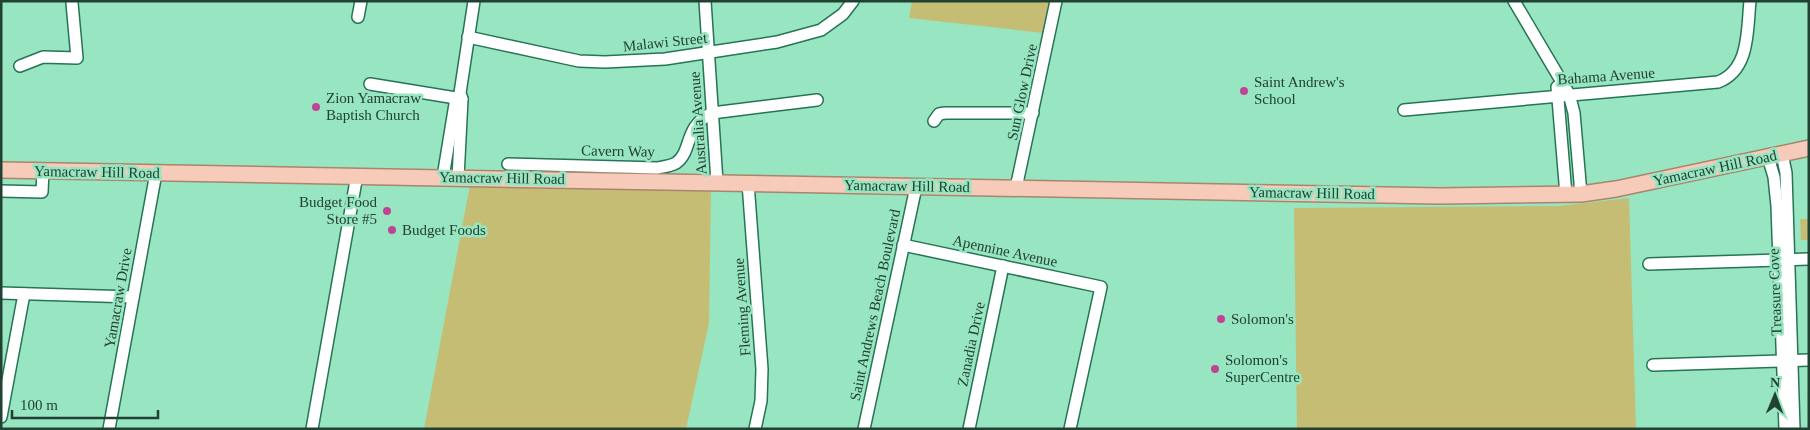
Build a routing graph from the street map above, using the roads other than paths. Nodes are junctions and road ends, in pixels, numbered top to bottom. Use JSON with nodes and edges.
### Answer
{"nodes":[{"id":1,"x":361,"y":1,"type":"edge"},
{"id":2,"x":474,"y":1,"type":"edge"},
{"id":3,"x":705,"y":1,"type":"edge"},
{"id":4,"x":853,"y":1,"type":"edge"},
{"id":5,"x":1056,"y":1,"type":"edge"},
{"id":6,"x":1514,"y":1,"type":"edge"},
{"id":7,"x":1750,"y":1,"type":"edge"},
{"id":8,"x":72,"y":3,"type":"dead end"},
{"id":9,"x":358,"y":17,"type":"dead end"},
{"id":10,"x":468,"y":37,"type":"junction"},
{"id":11,"x":708,"y":53,"type":"junction"},
{"id":12,"x":20,"y":66,"type":"dead end"},
{"id":13,"x":370,"y":84,"type":"dead end"},
{"id":14,"x":1564,"y":94,"type":"junction"},
{"id":15,"x":459,"y":96,"type":"junction"},
{"id":16,"x":817,"y":100,"type":"dead end"},
{"id":17,"x":1404,"y":110,"type":"dead end"},
{"id":18,"x":712,"y":112,"type":"junction"},
{"id":19,"x":1034,"y":113,"type":"junction"},
{"id":20,"x":934,"y":121,"type":"dead end"},
{"id":21,"x":1809,"y":148,"type":"edge"},
{"id":22,"x":1775,"y":156,"type":"junction"},
{"id":23,"x":508,"y":164,"type":"dead end"},
{"id":24,"x":1,"y":170,"type":"edge"},
{"id":25,"x":43,"y":170,"type":"junction"},
{"id":26,"x":156,"y":173,"type":"junction"},
{"id":27,"x":357,"y":175,"type":"junction"},
{"id":28,"x":443,"y":177,"type":"junction"},
{"id":29,"x":458,"y":178,"type":"junction"},
{"id":30,"x":717,"y":182,"type":"junction"},
{"id":31,"x":748,"y":182,"type":"junction"},
{"id":32,"x":916,"y":187,"type":"junction"},
{"id":33,"x":1016,"y":188,"type":"junction"},
{"id":34,"x":1,"y":191,"type":"edge"},
{"id":35,"x":1581,"y":194,"type":"junction"},
{"id":36,"x":1566,"y":195,"type":"junction"},
{"id":37,"x":903,"y":245,"type":"junction"},
{"id":38,"x":1809,"y":259,"type":"edge"},
{"id":39,"x":1784,"y":260,"type":"junction"},
{"id":40,"x":1649,"y":264,"type":"dead end"},
{"id":41,"x":1003,"y":266,"type":"junction"},
{"id":42,"x":1,"y":293,"type":"edge"},
{"id":43,"x":24,"y":294,"type":"junction"},
{"id":44,"x":133,"y":297,"type":"junction"},
{"id":45,"x":1809,"y":360,"type":"edge"},
{"id":46,"x":1787,"y":361,"type":"junction"},
{"id":47,"x":1653,"y":365,"type":"dead end"},
{"id":48,"x":1,"y":417,"type":"edge"},
{"id":49,"x":109,"y":429,"type":"edge"},
{"id":50,"x":312,"y":429,"type":"edge"},
{"id":51,"x":755,"y":429,"type":"edge"},
{"id":52,"x":864,"y":429,"type":"edge"},
{"id":53,"x":968,"y":429,"type":"edge"},
{"id":54,"x":1070,"y":429,"type":"edge"},
{"id":55,"x":1784,"y":429,"type":"edge"},
{"id":56,"x":1794,"y":429,"type":"edge"}],
"edges":[{"from":1,"to":9,"type":"street"},
{"from":2,"to":10,"type":"street"},
{"from":3,"to":11,"type":"street","name":"Australia Avenue"},
{"from":4,"to":11,"type":"street","name":"Malawi Street"},
{"from":5,"to":19,"type":"street","name":"Sun Glow Drive"},
{"from":6,"to":14,"type":"street"},
{"from":7,"to":14,"type":"street","name":"Bahama Avenue"},
{"from":8,"to":12,"type":"street"},
{"from":10,"to":11,"type":"street","name":"Malawi Street"},
{"from":10,"to":15,"type":"street"},
{"from":11,"to":18,"type":"street","name":"Australia Avenue"},
{"from":13,"to":15,"type":"street"},
{"from":14,"to":17,"type":"street","name":"Bahama Avenue"},
{"from":14,"to":35,"type":"street"},
{"from":14,"to":36,"type":"street"},
{"from":15,"to":28,"type":"street"},
{"from":15,"to":29,"type":"street"},
{"from":16,"to":18,"type":"street"},
{"from":18,"to":23,"type":"street","name":"Cavern Way"},
{"from":18,"to":30,"type":"street","name":"Australia Avenue"},
{"from":19,"to":20,"type":"street"},
{"from":19,"to":33,"type":"street","name":"Sun Glow Drive"},
{"from":21,"to":22,"type":"main road","name":"Yamacraw Hill Road"},
{"from":22,"to":35,"type":"main road","name":"Yamacraw Hill Road"},
{"from":22,"to":39,"type":"street","name":"Treasure Cove"},
{"from":24,"to":25,"type":"main road","name":"Yamacraw Hill Road"},
{"from":25,"to":26,"type":"main road","name":"Yamacraw Hill Road"},
{"from":25,"to":34,"type":"street"},
{"from":26,"to":27,"type":"main road","name":"Yamacraw Hill Road"},
{"from":26,"to":44,"type":"street","name":"Yamacraw Drive"},
{"from":27,"to":28,"type":"main road","name":"Yamacraw Hill Road"},
{"from":27,"to":50,"type":"street"},
{"from":28,"to":29,"type":"main road","name":"Yamacraw Hill Road"},
{"from":29,"to":30,"type":"main road","name":"Yamacraw Hill Road"},
{"from":30,"to":31,"type":"main road","name":"Yamacraw Hill Road"},
{"from":31,"to":32,"type":"main road","name":"Yamacraw Hill Road"},
{"from":31,"to":51,"type":"street","name":"Fleming Avenue"},
{"from":32,"to":33,"type":"main road","name":"Yamacraw Hill Road"},
{"from":32,"to":37,"type":"street","name":"Saint Andrews Beach Boulevard"},
{"from":33,"to":36,"type":"main road","name":"Yamacraw Hill Road"},
{"from":35,"to":36,"type":"main road","name":"Yamacraw Hill Road"},
{"from":37,"to":41,"type":"street","name":"Apennine Avenue"},
{"from":37,"to":52,"type":"street","name":"Saint Andrews Beach Boulevard"},
{"from":38,"to":39,"type":"street"},
{"from":39,"to":40,"type":"street"},
{"from":39,"to":46,"type":"street","name":"Treasure Cove"},
{"from":41,"to":53,"type":"street","name":"Zanadia Drive"},
{"from":41,"to":54,"type":"street","name":"Apennine Avenue"},
{"from":42,"to":43,"type":"street"},
{"from":43,"to":44,"type":"street"},
{"from":43,"to":48,"type":"street"},
{"from":44,"to":49,"type":"street","name":"Yamacraw Drive"},
{"from":45,"to":46,"type":"street"},
{"from":46,"to":47,"type":"street"},
{"from":46,"to":55,"type":"street","name":"Treasure Cove"},
{"from":46,"to":56,"type":"street","name":"Treasure Cove"}]}
